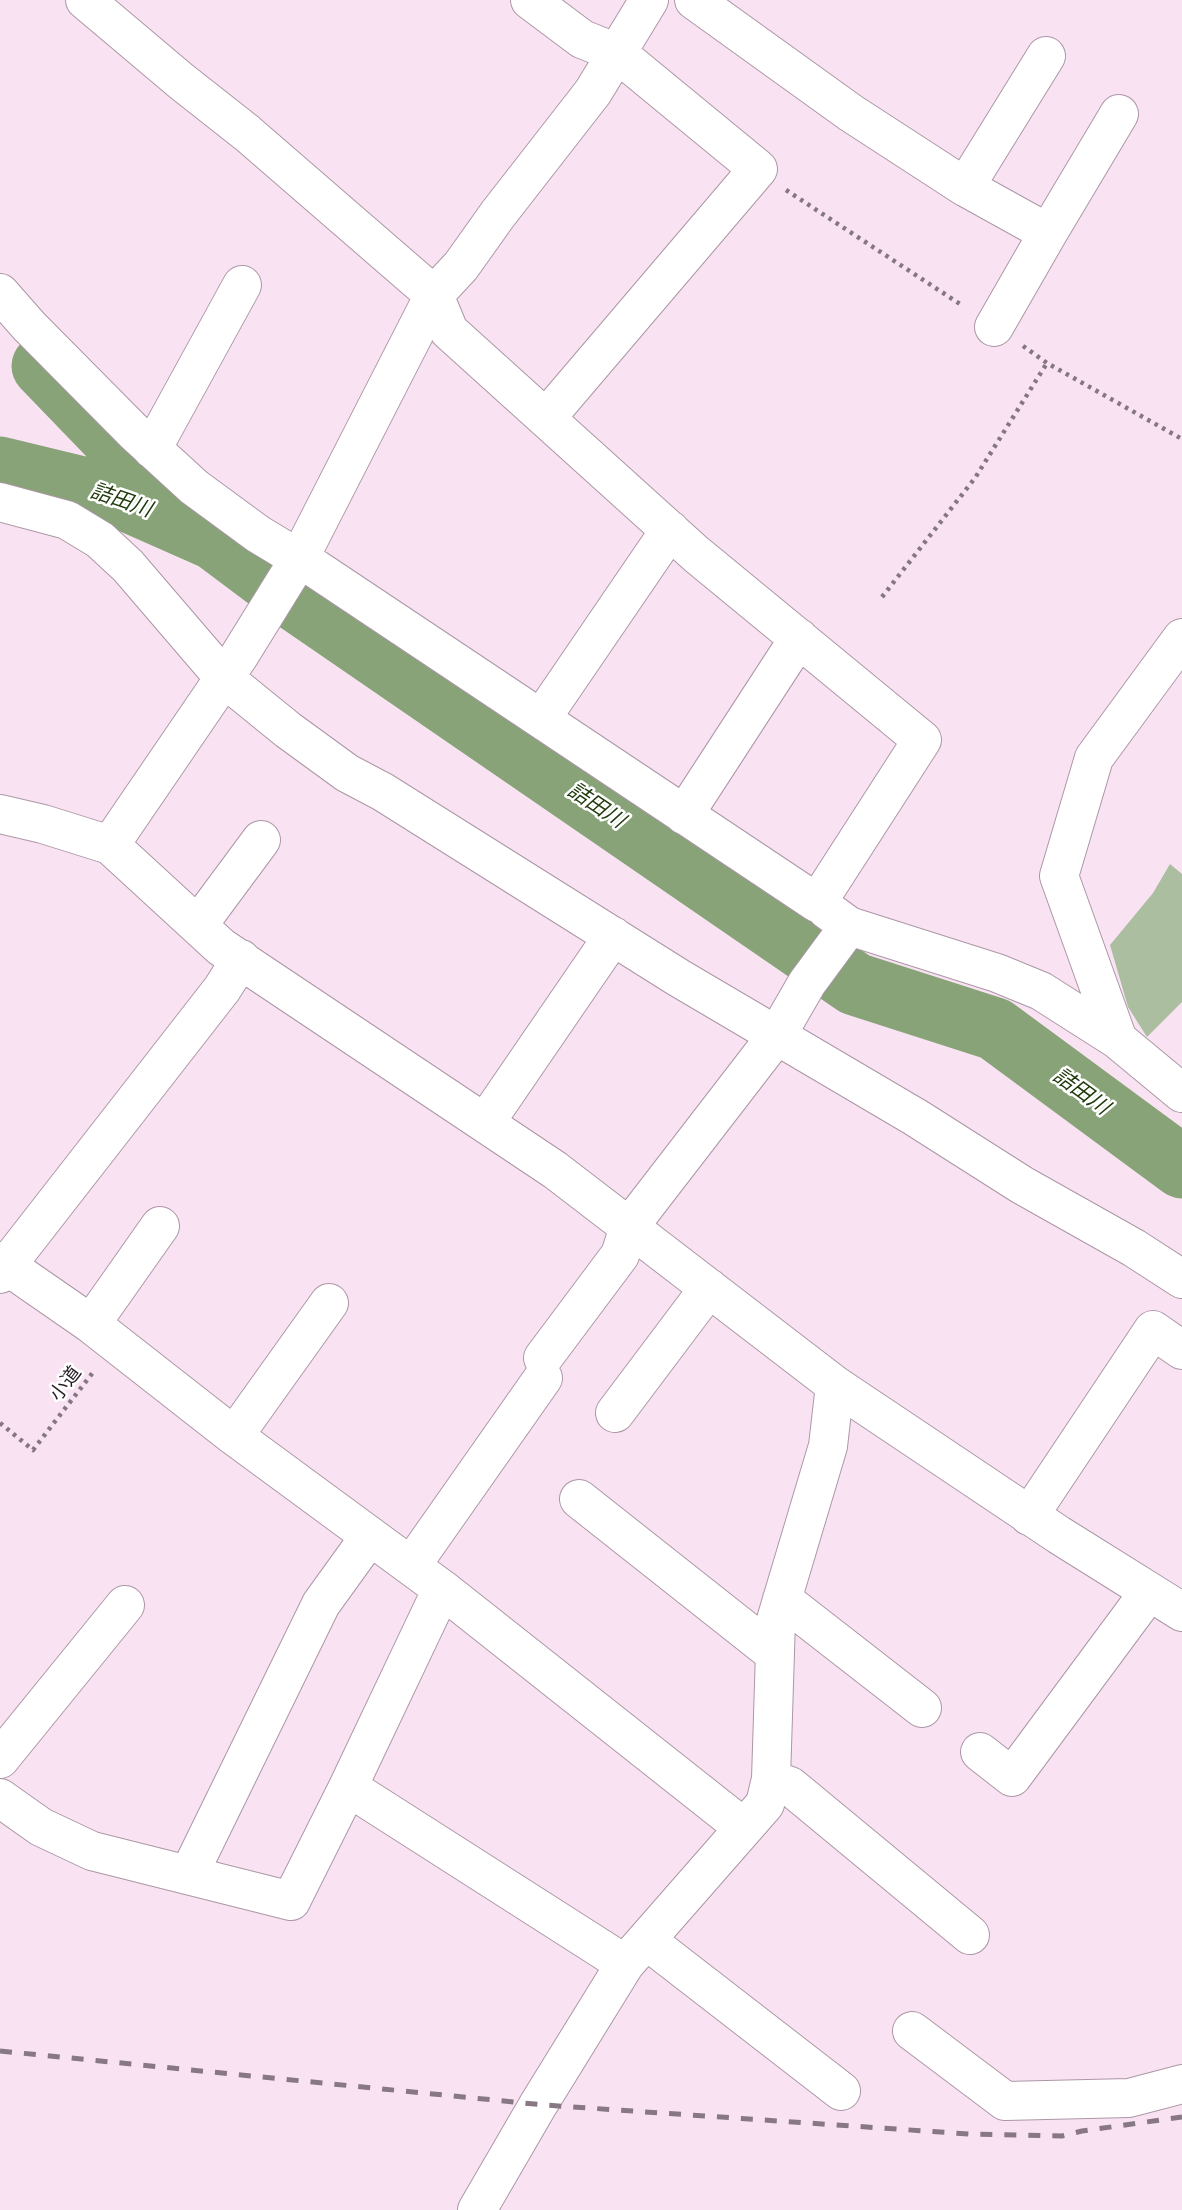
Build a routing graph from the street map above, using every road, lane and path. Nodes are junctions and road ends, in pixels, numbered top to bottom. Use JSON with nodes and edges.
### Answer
{"nodes":[{"id":1,"x":85,"y":0,"type":"edge"},
{"id":2,"x":530,"y":0,"type":"edge"},
{"id":3,"x":649,"y":0,"type":"edge"},
{"id":4,"x":694,"y":0,"type":"edge"},
{"id":5,"x":617,"y":53,"type":"junction"},
{"id":6,"x":1046,"y":56,"type":"dead end"},
{"id":7,"x":1119,"y":114,"type":"dead end"},
{"id":8,"x":965,"y":187,"type":"junction"},
{"id":9,"x":1048,"y":233,"type":"junction"},
{"id":10,"x":242,"y":285,"type":"dead end"},
{"id":11,"x":0,"y":293,"type":"edge"},
{"id":12,"x":434,"y":295,"type":"junction"},
{"id":13,"x":994,"y":327,"type":"dead end"},
{"id":14,"x":1047,"y":363,"type":"dead end"},
{"id":15,"x":545,"y":418,"type":"junction"},
{"id":16,"x":152,"y":449,"type":"junction"},
{"id":17,"x":0,"y":502,"type":"edge"},
{"id":18,"x":670,"y":530,"type":"junction"},
{"id":19,"x":296,"y":564,"type":"junction"},
{"id":20,"x":882,"y":597,"type":"dead end"},
{"id":21,"x":799,"y":638,"type":"junction"},
{"id":22,"x":1182,"y":638,"type":"edge"},
{"id":23,"x":224,"y":678,"type":"junction"},
{"id":24,"x":541,"y":719,"type":"junction"},
{"id":25,"x":0,"y":814,"type":"edge"},
{"id":26,"x":684,"y":815,"type":"junction"},
{"id":27,"x":261,"y":840,"type":"dead end"},
{"id":28,"x":110,"y":845,"type":"junction"},
{"id":29,"x":817,"y":903,"type":"junction"},
{"id":30,"x":198,"y":925,"type":"junction"},
{"id":31,"x":849,"y":926,"type":"junction"},
{"id":32,"x":613,"y":936,"type":"junction"},
{"id":33,"x":241,"y":959,"type":"junction"},
{"id":34,"x":777,"y":1035,"type":"junction"},
{"id":35,"x":1118,"y":1040,"type":"junction"},
{"id":36,"x":1182,"y":1093,"type":"edge"},
{"id":37,"x":485,"y":1122,"type":"junction"},
{"id":38,"x":160,"y":1226,"type":"dead end"},
{"id":39,"x":629,"y":1227,"type":"junction"},
{"id":40,"x":2,"y":1267,"type":"edge"},
{"id":41,"x":1182,"y":1279,"type":"edge"},
{"id":42,"x":709,"y":1288,"type":"junction"},
{"id":43,"x":329,"y":1303,"type":"dead end"},
{"id":44,"x":91,"y":1324,"type":"junction"},
{"id":45,"x":1182,"y":1350,"type":"edge"},
{"id":46,"x":97,"y":1366,"type":"dead end"},
{"id":47,"x":835,"y":1385,"type":"junction"},
{"id":48,"x":615,"y":1413,"type":"dead end"},
{"id":49,"x":0,"y":1423,"type":"edge"},
{"id":50,"x":234,"y":1436,"type":"junction"},
{"id":51,"x":579,"y":1499,"type":"dead end"},
{"id":52,"x":1029,"y":1516,"type":"junction"},
{"id":53,"x":370,"y":1536,"type":"junction"},
{"id":54,"x":411,"y":1566,"type":"junction"},
{"id":55,"x":442,"y":1589,"type":"junction"},
{"id":56,"x":1150,"y":1592,"type":"junction"},
{"id":57,"x":782,"y":1599,"type":"junction"},
{"id":58,"x":125,"y":1605,"type":"dead end"},
{"id":59,"x":1182,"y":1612,"type":"edge"},
{"id":60,"x":775,"y":1654,"type":"junction"},
{"id":61,"x":922,"y":1708,"type":"dead end"},
{"id":62,"x":980,"y":1752,"type":"dead end"},
{"id":63,"x":0,"y":1759,"type":"edge"},
{"id":64,"x":771,"y":1779,"type":"junction"},
{"id":65,"x":348,"y":1787,"type":"junction"},
{"id":66,"x":0,"y":1798,"type":"edge"},
{"id":67,"x":744,"y":1828,"type":"junction"},
{"id":68,"x":189,"y":1874,"type":"junction"},
{"id":69,"x":970,"y":1935,"type":"dead end"},
{"id":70,"x":635,"y":1952,"type":"junction"},
{"id":71,"x":912,"y":2031,"type":"dead end"},
{"id":72,"x":1182,"y":2084,"type":"edge"},
{"id":73,"x":841,"y":2091,"type":"dead end"},
{"id":74,"x":477,"y":2210,"type":"edge"}],
"edges":[{"from":1,"to":12,"type":"street"},
{"from":2,"to":5,"type":"street"},
{"from":3,"to":5,"type":"street"},
{"from":4,"to":8,"type":"street"},
{"from":5,"to":12,"type":"street"},
{"from":5,"to":15,"type":"street"},
{"from":6,"to":8,"type":"street"},
{"from":7,"to":9,"type":"street"},
{"from":8,"to":9,"type":"street"},
{"from":9,"to":13,"type":"street"},
{"from":10,"to":16,"type":"street"},
{"from":11,"to":16,"type":"street"},
{"from":12,"to":15,"type":"street"},
{"from":12,"to":19,"type":"street"},
{"from":14,"to":20,"type":"path"},
{"from":15,"to":18,"type":"street"},
{"from":16,"to":19,"type":"street"},
{"from":17,"to":23,"type":"street"},
{"from":18,"to":21,"type":"street"},
{"from":18,"to":24,"type":"street"},
{"from":19,"to":23,"type":"street"},
{"from":19,"to":24,"type":"street"},
{"from":21,"to":26,"type":"street"},
{"from":21,"to":29,"type":"street"},
{"from":22,"to":35,"type":"street"},
{"from":23,"to":28,"type":"street"},
{"from":23,"to":32,"type":"street"},
{"from":24,"to":26,"type":"street"},
{"from":25,"to":28,"type":"street"},
{"from":26,"to":29,"type":"street"},
{"from":27,"to":30,"type":"street"},
{"from":28,"to":30,"type":"street"},
{"from":29,"to":31,"type":"street"},
{"from":30,"to":33,"type":"street"},
{"from":31,"to":34,"type":"street"},
{"from":31,"to":35,"type":"street"},
{"from":32,"to":34,"type":"street"},
{"from":32,"to":37,"type":"street"},
{"from":33,"to":37,"type":"street"},
{"from":33,"to":40,"type":"street"},
{"from":34,"to":39,"type":"street"},
{"from":34,"to":41,"type":"street"},
{"from":35,"to":36,"type":"street"},
{"from":37,"to":39,"type":"street"},
{"from":38,"to":44,"type":"street"},
{"from":39,"to":42,"type":"street"},
{"from":39,"to":54,"type":"street"},
{"from":40,"to":44,"type":"street"},
{"from":42,"to":47,"type":"street"},
{"from":42,"to":48,"type":"street"},
{"from":43,"to":50,"type":"street"},
{"from":44,"to":50,"type":"street"},
{"from":45,"to":52,"type":"street"},
{"from":46,"to":49,"type":"path","name":"小道"},
{"from":47,"to":52,"type":"street"},
{"from":47,"to":57,"type":"street"},
{"from":50,"to":53,"type":"street"},
{"from":51,"to":60,"type":"street"},
{"from":52,"to":56,"type":"street"},
{"from":53,"to":54,"type":"street"},
{"from":53,"to":68,"type":"street"},
{"from":54,"to":55,"type":"street"},
{"from":55,"to":65,"type":"street"},
{"from":55,"to":67,"type":"street"},
{"from":56,"to":59,"type":"street"},
{"from":56,"to":62,"type":"street"},
{"from":57,"to":60,"type":"street"},
{"from":57,"to":61,"type":"street"},
{"from":58,"to":63,"type":"street"},
{"from":60,"to":64,"type":"street"},
{"from":64,"to":67,"type":"street"},
{"from":64,"to":69,"type":"street"},
{"from":65,"to":68,"type":"street"},
{"from":65,"to":70,"type":"street"},
{"from":66,"to":68,"type":"street"},
{"from":67,"to":70,"type":"street"},
{"from":70,"to":73,"type":"street"},
{"from":70,"to":74,"type":"street"},
{"from":71,"to":72,"type":"street"}]}
